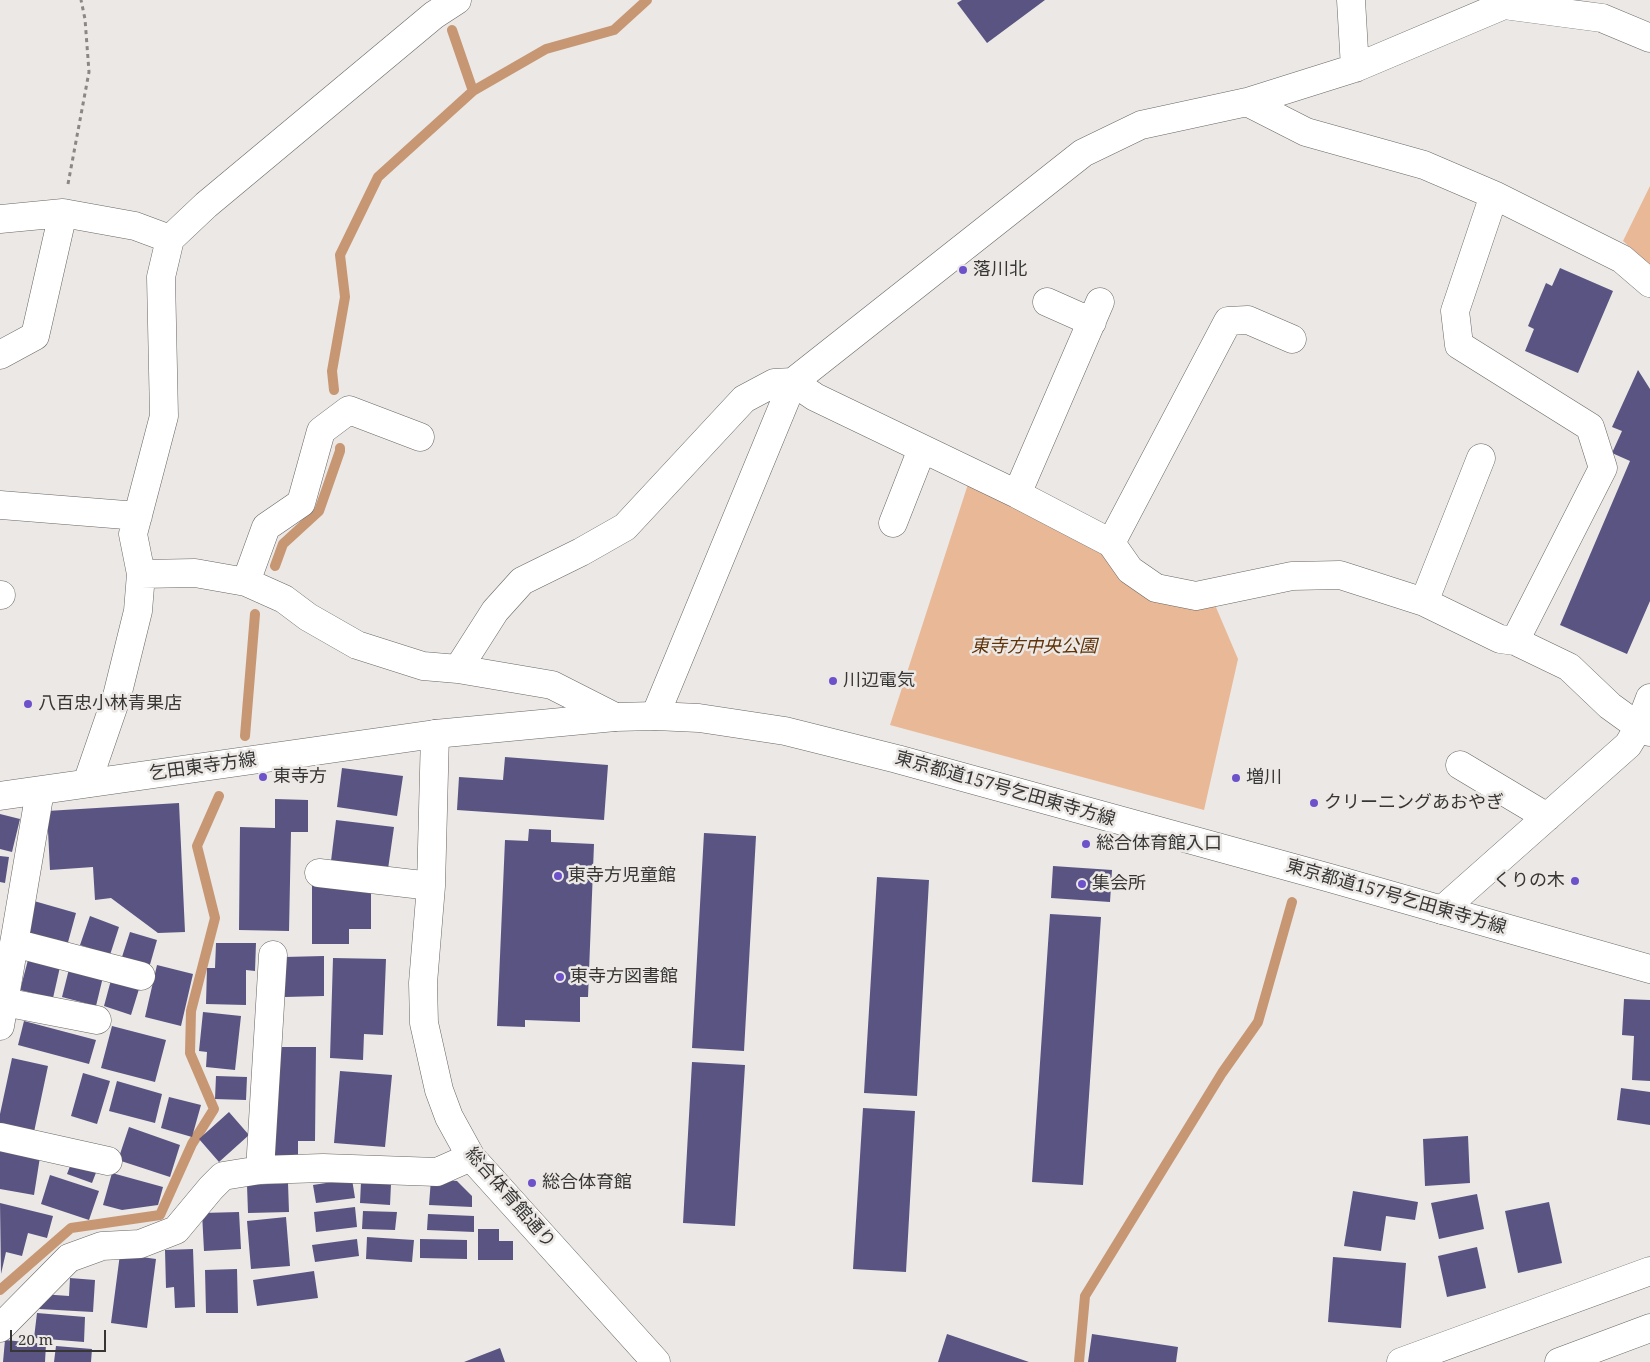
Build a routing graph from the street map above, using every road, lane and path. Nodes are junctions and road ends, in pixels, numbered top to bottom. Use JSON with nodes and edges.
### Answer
{"nodes":[{"id":1,"x":81,"y":0,"type":"edge"},
{"id":2,"x":456,"y":0,"type":"edge"},
{"id":3,"x":1351,"y":0,"type":"edge"},
{"id":4,"x":437,"y":8,"type":"edge"},
{"id":5,"x":1650,"y":38,"type":"edge"},
{"id":6,"x":1355,"y":68,"type":"junction"},
{"id":7,"x":1247,"y":102,"type":"junction"},
{"id":8,"x":1494,"y":195,"type":"junction"},
{"id":9,"x":63,"y":212,"type":"junction"},
{"id":10,"x":0,"y":219,"type":"edge"},
{"id":11,"x":170,"y":239,"type":"junction"},
{"id":12,"x":1650,"y":283,"type":"edge"},
{"id":13,"x":1047,"y":302,"type":"dead end"},
{"id":14,"x":1292,"y":339,"type":"dead end"},
{"id":15,"x":0,"y":355,"type":"edge"},
{"id":16,"x":793,"y":382,"type":"junction"},
{"id":17,"x":420,"y":437,"type":"dead end"},
{"id":18,"x":922,"y":449,"type":"junction"},
{"id":19,"x":1481,"y":458,"type":"dead end"},
{"id":20,"x":1018,"y":494,"type":"junction"},
{"id":21,"x":0,"y":505,"type":"edge"},
{"id":22,"x":138,"y":516,"type":"junction"},
{"id":23,"x":893,"y":524,"type":"dead end"},
{"id":24,"x":1111,"y":543,"type":"junction"},
{"id":25,"x":140,"y":574,"type":"junction"},
{"id":26,"x":246,"y":582,"type":"junction"},
{"id":27,"x":1424,"y":602,"type":"junction"},
{"id":28,"x":1515,"y":641,"type":"junction"},
{"id":29,"x":458,"y":669,"type":"junction"},
{"id":30,"x":1650,"y":698,"type":"edge"},
{"id":31,"x":655,"y":716,"type":"junction"},
{"id":32,"x":615,"y":717,"type":"junction"},
{"id":33,"x":1644,"y":730,"type":"edge"},
{"id":34,"x":435,"y":734,"type":"junction"},
{"id":35,"x":1460,"y":765,"type":"dead end"},
{"id":36,"x":87,"y":784,"type":"junction"},
{"id":37,"x":40,"y":791,"type":"junction"},
{"id":38,"x":0,"y":796,"type":"edge"},
{"id":39,"x":1547,"y":817,"type":"junction"},
{"id":40,"x":319,"y":873,"type":"dead end"},
{"id":41,"x":431,"y":886,"type":"junction"},
{"id":42,"x":1442,"y":910,"type":"junction"},
{"id":43,"x":14,"y":943,"type":"junction"},
{"id":44,"x":273,"y":956,"type":"dead end"},
{"id":45,"x":1650,"y":969,"type":"edge"},
{"id":46,"x":141,"y":976,"type":"dead end"},
{"id":47,"x":2,"y":1014,"type":"edge"},
{"id":48,"x":97,"y":1020,"type":"dead end"},
{"id":49,"x":0,"y":1137,"type":"edge"},
{"id":50,"x":471,"y":1157,"type":"junction"},
{"id":51,"x":108,"y":1161,"type":"dead end"},
{"id":52,"x":260,"y":1170,"type":"junction"},
{"id":53,"x":1650,"y":1270,"type":"edge"},
{"id":54,"x":0,"y":1328,"type":"edge"},
{"id":55,"x":1650,"y":1328,"type":"edge"},
{"id":56,"x":1573,"y":1359,"type":"edge"},
{"id":57,"x":656,"y":1362,"type":"edge"},
{"id":58,"x":1401,"y":1362,"type":"edge"}],
"edges":[{"from":1,"to":9,"type":"path"},
{"from":2,"to":4,"type":"street"},
{"from":3,"to":6,"type":"street"},
{"from":4,"to":11,"type":"street"},
{"from":5,"to":6,"type":"street"},
{"from":6,"to":7,"type":"street"},
{"from":7,"to":8,"type":"street"},
{"from":7,"to":16,"type":"street"},
{"from":8,"to":12,"type":"street"},
{"from":8,"to":28,"type":"street"},
{"from":9,"to":10,"type":"street"},
{"from":9,"to":11,"type":"street"},
{"from":9,"to":15,"type":"street"},
{"from":11,"to":22,"type":"street"},
{"from":13,"to":20,"type":"street"},
{"from":14,"to":24,"type":"street"},
{"from":16,"to":18,"type":"street"},
{"from":16,"to":29,"type":"street"},
{"from":16,"to":31,"type":"street"},
{"from":17,"to":26,"type":"street"},
{"from":18,"to":20,"type":"street"},
{"from":18,"to":23,"type":"street"},
{"from":19,"to":27,"type":"street"},
{"from":20,"to":24,"type":"street"},
{"from":21,"to":22,"type":"street"},
{"from":22,"to":25,"type":"street"},
{"from":24,"to":27,"type":"street"},
{"from":25,"to":26,"type":"street"},
{"from":25,"to":36,"type":"street"},
{"from":26,"to":29,"type":"street"},
{"from":27,"to":28,"type":"street"},
{"from":28,"to":33,"type":"street"},
{"from":29,"to":32,"type":"street"},
{"from":30,"to":33,"type":"street"},
{"from":31,"to":32,"type":"street","name":"東京都道157号乞田東寺方線"},
{"from":31,"to":42,"type":"street","name":"東京都道157号乞田東寺方線"},
{"from":32,"to":34,"type":"street","name":"東京都道157号乞田東寺方線"},
{"from":33,"to":39,"type":"street"},
{"from":34,"to":36,"type":"street","name":"乞田東寺方線"},
{"from":34,"to":41,"type":"street","name":"総合体育館通り"},
{"from":35,"to":39,"type":"street"},
{"from":36,"to":37,"type":"street","name":"乞田東寺方線"},
{"from":37,"to":38,"type":"street","name":"乞田東寺方線"},
{"from":37,"to":43,"type":"street"},
{"from":39,"to":42,"type":"street"},
{"from":40,"to":41,"type":"street"},
{"from":41,"to":50,"type":"street","name":"総合体育館通り"},
{"from":42,"to":45,"type":"street","name":"東京都道157号乞田東寺方線"},
{"from":43,"to":46,"type":"street"},
{"from":43,"to":47,"type":"street"},
{"from":44,"to":52,"type":"street"},
{"from":47,"to":48,"type":"street"},
{"from":49,"to":51,"type":"street"},
{"from":50,"to":52,"type":"street"},
{"from":50,"to":57,"type":"street","name":"総合体育館通り"},
{"from":52,"to":54,"type":"street"},
{"from":53,"to":58,"type":"street"},
{"from":55,"to":56,"type":"street"}]}
